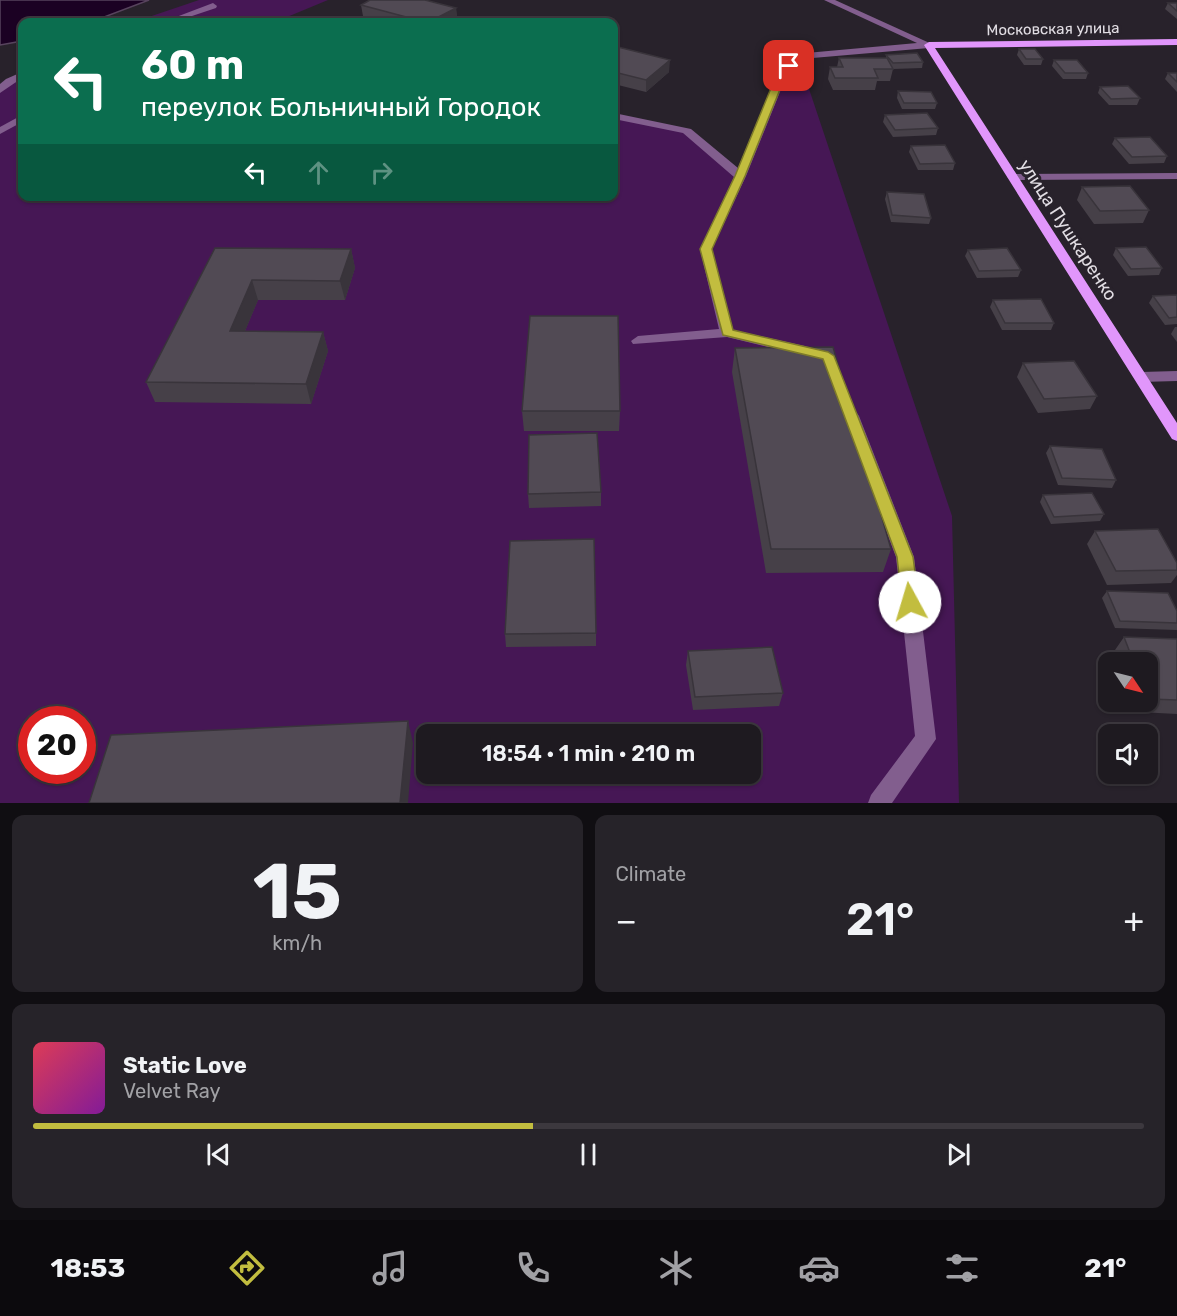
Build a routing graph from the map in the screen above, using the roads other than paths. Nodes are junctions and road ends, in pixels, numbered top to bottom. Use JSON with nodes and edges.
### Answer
{"nodes":[{"id":1,"x":832,"y":1,"type":"edge"},
{"id":2,"x":178,"y":18,"type":"edge"},
{"id":3,"x":199,"y":18,"type":"edge"},
{"id":4,"x":1177,"y":42,"type":"edge"},
{"id":5,"x":929,"y":45,"type":"junction"},
{"id":6,"x":18,"y":77,"type":"edge"},
{"id":7,"x":0,"y":90,"type":"edge"},
{"id":8,"x":618,"y":117,"type":"edge"},
{"id":9,"x":18,"y":120,"type":"edge"},
{"id":10,"x":0,"y":131,"type":"edge"},
{"id":11,"x":740,"y":176,"type":"junction"},
{"id":12,"x":1177,"y":176,"type":"edge"},
{"id":13,"x":1013,"y":177,"type":"junction"},
{"id":14,"x":727,"y":333,"type":"junction"},
{"id":15,"x":638,"y":341,"type":"dead end"},
{"id":16,"x":828,"y":356,"type":"edge"},
{"id":17,"x":1141,"y":376,"type":"junction"},
{"id":18,"x":1177,"y":376,"type":"edge"},
{"id":19,"x":845,"y":401,"type":"edge"},
{"id":20,"x":1177,"y":435,"type":"edge"},
{"id":21,"x":879,"y":803,"type":"edge"}],
"edges":[{"from":1,"to":5,"type":"street"},
{"from":2,"to":3,"type":"street"},
{"from":4,"to":5,"type":"main road","name":"Московская улица"},
{"from":5,"to":11,"type":"street"},
{"from":5,"to":13,"type":"main road","name":"улица Пушкаренко"},
{"from":6,"to":7,"type":"street"},
{"from":8,"to":11,"type":"street"},
{"from":9,"to":10,"type":"street"},
{"from":11,"to":14,"type":"street"},
{"from":12,"to":13,"type":"street"},
{"from":13,"to":17,"type":"main road","name":"улица Пушкаренко"},
{"from":14,"to":15,"type":"street"},
{"from":14,"to":16,"type":"street"},
{"from":17,"to":18,"type":"street"},
{"from":17,"to":20,"type":"main road","name":"улица Пушкаренко"},
{"from":19,"to":21,"type":"street"}]}
